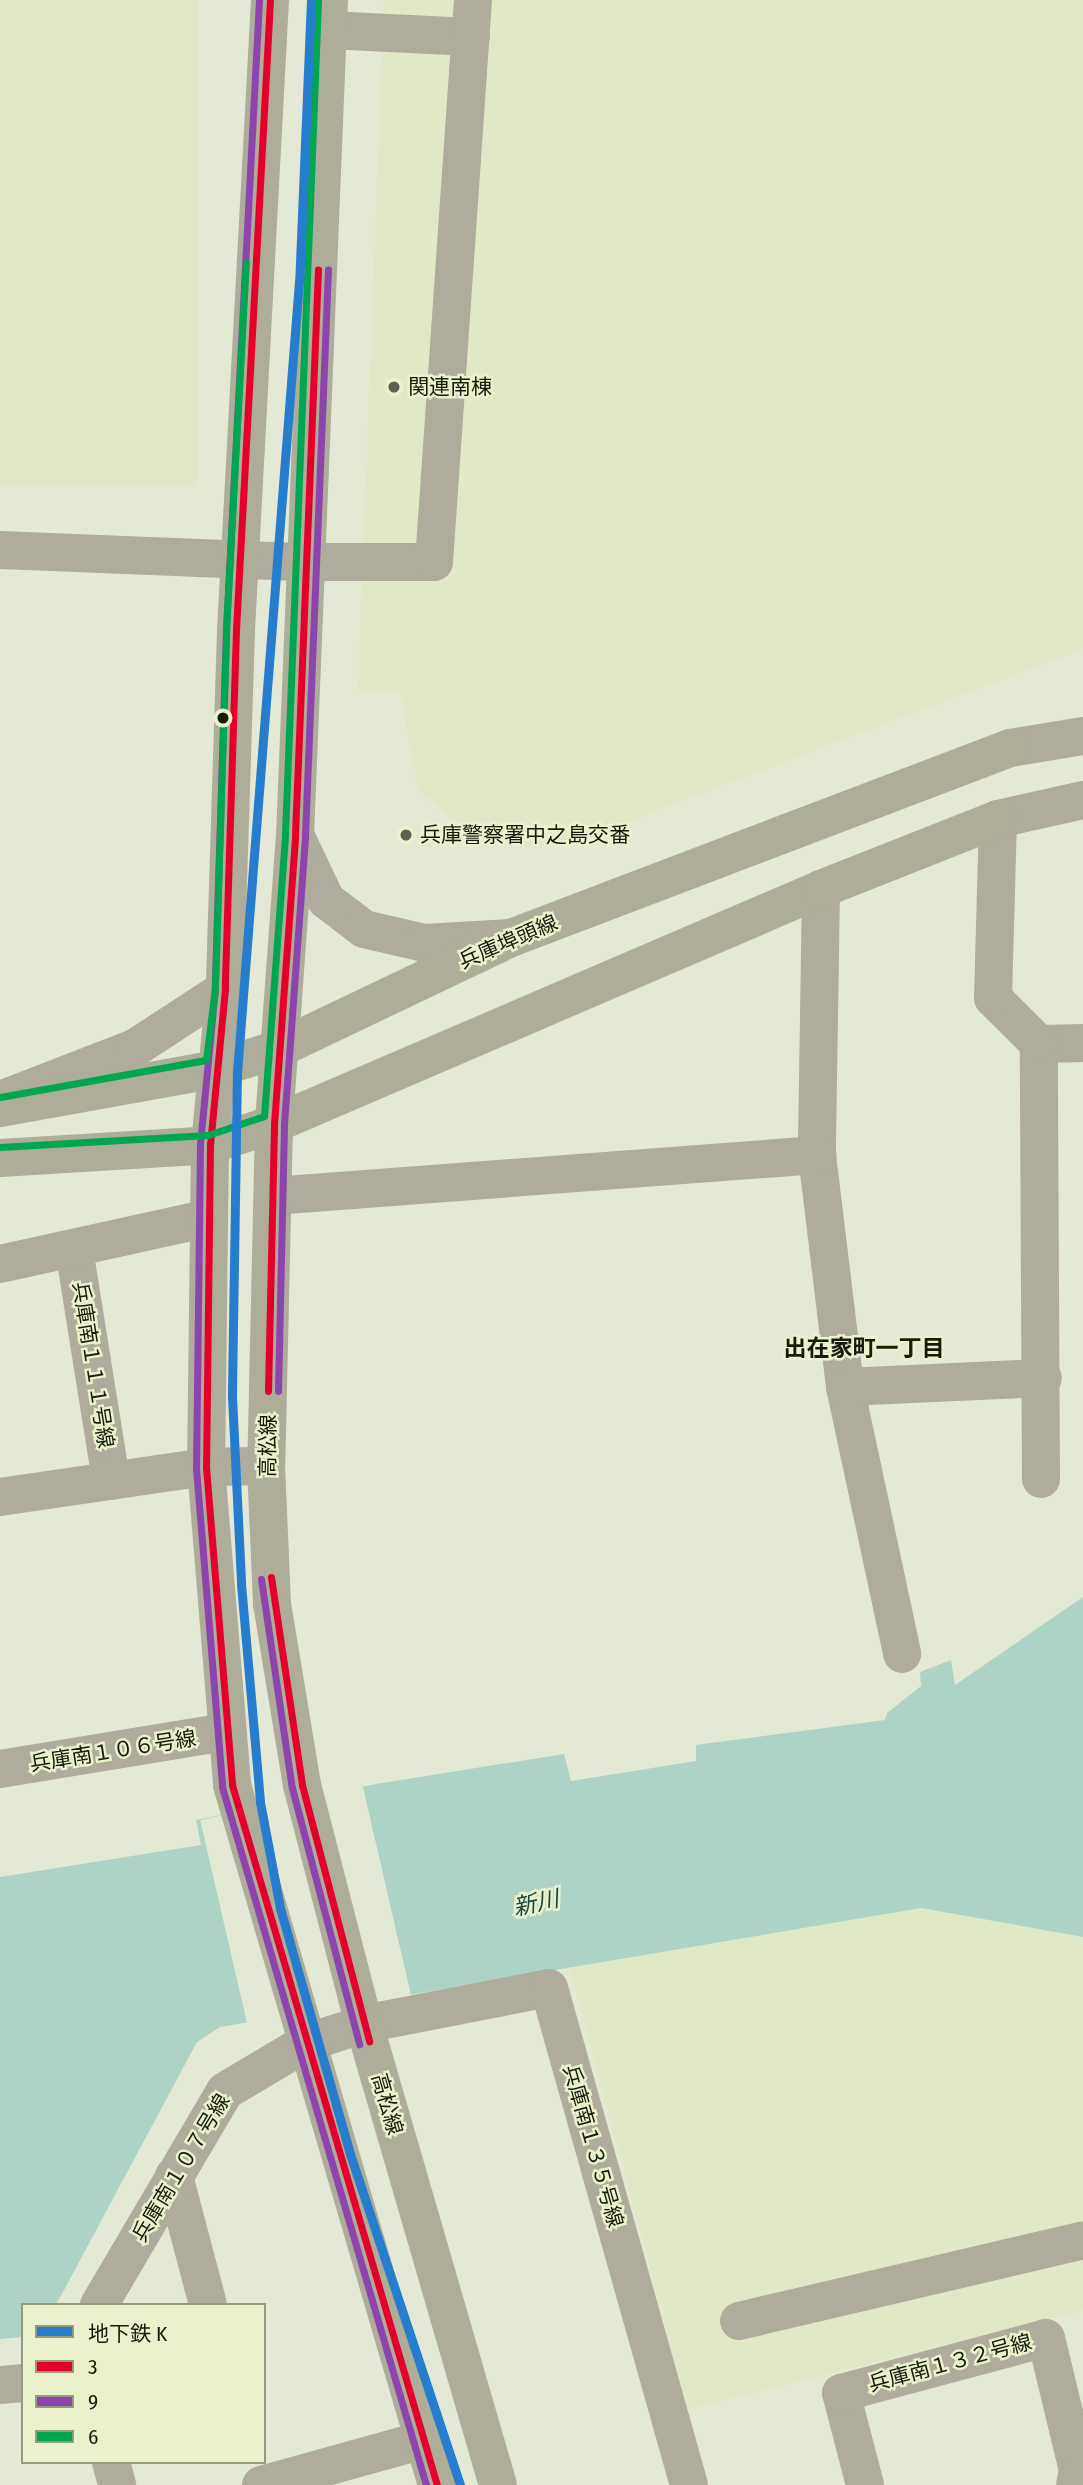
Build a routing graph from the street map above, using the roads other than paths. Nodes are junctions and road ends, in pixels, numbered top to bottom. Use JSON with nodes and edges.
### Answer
{"nodes":[{"id":1,"x":270,"y":0,"type":"edge"},
{"id":2,"x":329,"y":15,"type":"edge"},
{"id":3,"x":472,"y":19,"type":"edge"},
{"id":4,"x":0,"y":550,"type":"edge"},
{"id":5,"x":242,"y":559,"type":"junction"},
{"id":6,"x":304,"y":562,"type":"junction"},
{"id":7,"x":1083,"y":736,"type":"edge"},
{"id":8,"x":1010,"y":748,"type":"joint"},
{"id":9,"x":1083,"y":800,"type":"edge"},
{"id":10,"x":998,"y":819,"type":"junction"},
{"id":11,"x":295,"y":835,"type":"junction"},
{"id":12,"x":821,"y":889,"type":"junction"},
{"id":13,"x":511,"y":938,"type":"junction"},
{"id":14,"x":225,"y":989,"type":"junction"},
{"id":15,"x":1083,"y":1043,"type":"edge"},
{"id":16,"x":1040,"y":1044,"type":"junction"},
{"id":17,"x":278,"y":1049,"type":"junction"},
{"id":18,"x":216,"y":1069,"type":"junction"},
{"id":19,"x":0,"y":1100,"type":"edge"},
{"id":20,"x":0,"y":1108,"type":"edge"},
{"id":21,"x":274,"y":1124,"type":"junction"},
{"id":22,"x":210,"y":1145,"type":"junction"},
{"id":23,"x":817,"y":1155,"type":"junction"},
{"id":24,"x":0,"y":1158,"type":"edge"},
{"id":25,"x":273,"y":1196,"type":"junction"},
{"id":26,"x":209,"y":1218,"type":"junction"},
{"id":27,"x":74,"y":1249,"type":"junction"},
{"id":28,"x":0,"y":1264,"type":"edge"},
{"id":29,"x":1043,"y":1378,"type":"junction"},
{"id":30,"x":845,"y":1387,"type":"junction"},
{"id":31,"x":266,"y":1466,"type":"junction"},
{"id":32,"x":206,"y":1467,"type":"junction"},
{"id":33,"x":1041,"y":1479,"type":"dead end"},
{"id":34,"x":111,"y":1480,"type":"junction"},
{"id":35,"x":0,"y":1497,"type":"edge"},
{"id":36,"x":902,"y":1654,"type":"dead end"},
{"id":37,"x":227,"y":1732,"type":"junction"},
{"id":38,"x":0,"y":1769,"type":"edge"},
{"id":39,"x":362,"y":2016,"type":"junction"},
{"id":40,"x":304,"y":2031,"type":"junction"},
{"id":41,"x":174,"y":2176,"type":"junction"},
{"id":42,"x":1083,"y":2240,"type":"edge"},
{"id":43,"x":100,"y":2303,"type":"edge"},
{"id":44,"x":207,"y":2303,"type":"edge"},
{"id":45,"x":739,"y":2321,"type":"dead end"},
{"id":46,"x":21,"y":2383,"type":"edge"},
{"id":47,"x":0,"y":2385,"type":"edge"},
{"id":48,"x":423,"y":2440,"type":"junction"},
{"id":49,"x":112,"y":2464,"type":"edge"},
{"id":50,"x":251,"y":2464,"type":"edge"},
{"id":51,"x":117,"y":2485,"type":"edge"},
{"id":52,"x":258,"y":2485,"type":"edge"},
{"id":53,"x":437,"y":2485,"type":"edge"},
{"id":54,"x":498,"y":2485,"type":"edge"},
{"id":55,"x":689,"y":2485,"type":"edge"},
{"id":56,"x":865,"y":2485,"type":"edge"},
{"id":57,"x":1075,"y":2485,"type":"edge"}],
"edges":[{"from":1,"to":5,"type":"main road"},
{"from":2,"to":3,"type":"street"},
{"from":2,"to":6,"type":"main road","name":"高松線"},
{"from":3,"to":6,"type":"street"},
{"from":4,"to":5,"type":"street"},
{"from":5,"to":6,"type":"street"},
{"from":5,"to":14,"type":"main road"},
{"from":6,"to":11,"type":"main road","name":"高松線"},
{"from":7,"to":8,"type":"street"},
{"from":8,"to":13,"type":"main road","name":"兵庫埠頭線"},
{"from":9,"to":10,"type":"street"},
{"from":10,"to":12,"type":"main road"},
{"from":10,"to":16,"type":"street"},
{"from":11,"to":13,"type":"street"},
{"from":11,"to":17,"type":"main road","name":"高松線"},
{"from":12,"to":21,"type":"main road"},
{"from":12,"to":23,"type":"street"},
{"from":13,"to":17,"type":"main road","name":"兵庫埠頭線"},
{"from":14,"to":18,"type":"main road"},
{"from":14,"to":19,"type":"street"},
{"from":15,"to":16,"type":"street"},
{"from":16,"to":29,"type":"street"},
{"from":17,"to":18,"type":"main road","name":"兵庫埠頭線"},
{"from":17,"to":21,"type":"main road","name":"高松線"},
{"from":18,"to":20,"type":"main road","name":"兵庫埠頭線"},
{"from":18,"to":22,"type":"main road"},
{"from":21,"to":22,"type":"main road"},
{"from":21,"to":25,"type":"main road","name":"高松線"},
{"from":22,"to":24,"type":"main road"},
{"from":22,"to":26,"type":"main road"},
{"from":23,"to":25,"type":"street"},
{"from":23,"to":30,"type":"street"},
{"from":25,"to":31,"type":"main road","name":"高松線"},
{"from":26,"to":27,"type":"street"},
{"from":26,"to":32,"type":"main road"},
{"from":27,"to":28,"type":"street"},
{"from":27,"to":34,"type":"street","name":"兵庫南１１１号線"},
{"from":29,"to":30,"type":"street"},
{"from":29,"to":33,"type":"street"},
{"from":30,"to":36,"type":"street"},
{"from":31,"to":32,"type":"street"},
{"from":31,"to":39,"type":"main road","name":"高松線"},
{"from":32,"to":34,"type":"street"},
{"from":32,"to":37,"type":"main road"},
{"from":34,"to":35,"type":"street"},
{"from":37,"to":38,"type":"street","name":"兵庫南１０６号線"},
{"from":37,"to":40,"type":"main road"},
{"from":39,"to":40,"type":"street","name":"兵庫南１０７号線"},
{"from":39,"to":54,"type":"main road","name":"高松線"},
{"from":39,"to":55,"type":"street","name":"兵庫南１３５号線"},
{"from":40,"to":41,"type":"street","name":"兵庫南１０７号線"},
{"from":40,"to":48,"type":"main road"},
{"from":41,"to":43,"type":"street","name":"兵庫南１０７号線"},
{"from":41,"to":44,"type":"street"},
{"from":42,"to":45,"type":"street"},
{"from":46,"to":47,"type":"street"},
{"from":48,"to":52,"type":"street"},
{"from":48,"to":53,"type":"main road"},
{"from":49,"to":51,"type":"street"},
{"from":50,"to":52,"type":"street"},
{"from":56,"to":57,"type":"street","name":"兵庫南１３２号線"}]}
